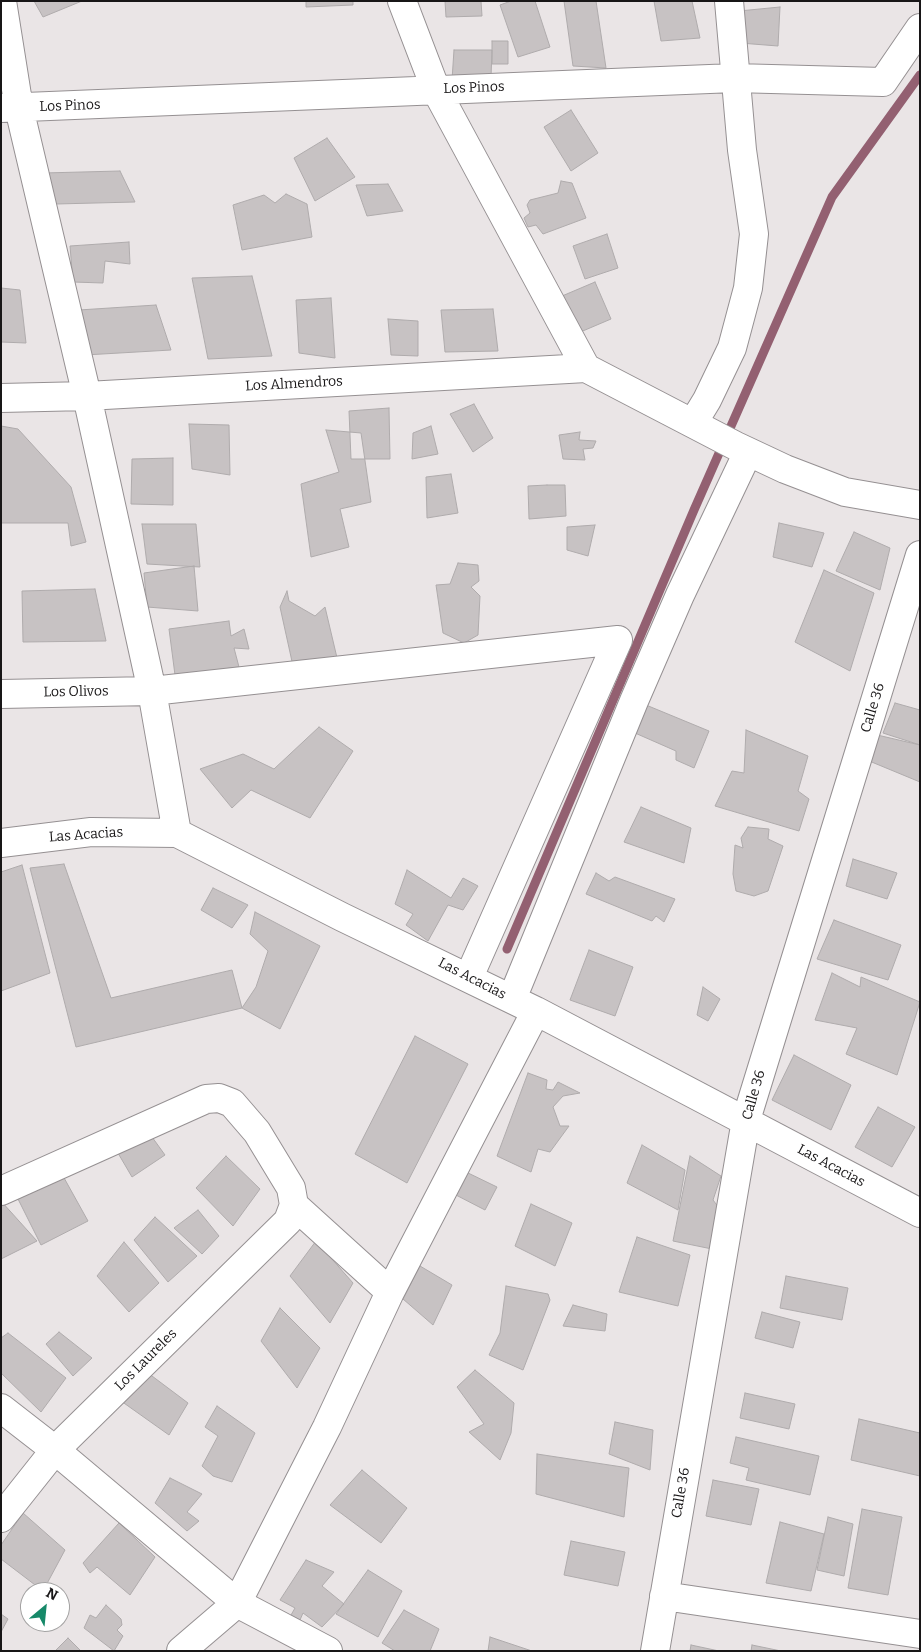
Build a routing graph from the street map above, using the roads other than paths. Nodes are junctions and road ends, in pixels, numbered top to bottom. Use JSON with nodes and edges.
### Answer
{"nodes":[{"id":1,"x":2,"y":1,"type":"edge"},
{"id":2,"x":402,"y":1,"type":"edge"},
{"id":3,"x":729,"y":1,"type":"edge"},
{"id":4,"x":920,"y":28,"type":"edge"},
{"id":5,"x":734,"y":78,"type":"junction"},
{"id":6,"x":436,"y":90,"type":"junction"},
{"id":7,"x":10,"y":108,"type":"edge"},
{"id":8,"x":586,"y":368,"type":"junction"},
{"id":9,"x":87,"y":396,"type":"junction"},
{"id":10,"x":1,"y":398,"type":"edge"},
{"id":11,"x":702,"y":428,"type":"junction"},
{"id":12,"x":742,"y":449,"type":"junction"},
{"id":13,"x":920,"y":504,"type":"edge"},
{"id":14,"x":920,"y":555,"type":"edge"},
{"id":15,"x":152,"y":691,"type":"junction"},
{"id":16,"x":1,"y":694,"type":"edge"},
{"id":17,"x":177,"y":833,"type":"junction"},
{"id":18,"x":1,"y":844,"type":"edge"},
{"id":19,"x":469,"y":977,"type":"junction"},
{"id":20,"x":524,"y":1005,"type":"junction"},
{"id":21,"x":746,"y":1120,"type":"junction"},
{"id":22,"x":1,"y":1191,"type":"edge"},
{"id":23,"x":294,"y":1205,"type":"junction"},
{"id":24,"x":919,"y":1209,"type":"edge"},
{"id":25,"x":390,"y":1292,"type":"junction"},
{"id":26,"x":1,"y":1408,"type":"edge"},
{"id":27,"x":55,"y":1450,"type":"junction"},
{"id":28,"x":1,"y":1518,"type":"edge"},
{"id":29,"x":664,"y":1596,"type":"junction"},
{"id":30,"x":237,"y":1603,"type":"junction"},
{"id":31,"x":920,"y":1634,"type":"edge"},
{"id":32,"x":182,"y":1651,"type":"edge"},
{"id":33,"x":328,"y":1651,"type":"edge"},
{"id":34,"x":655,"y":1651,"type":"edge"}],
"edges":[{"from":1,"to":7,"type":"street"},
{"from":2,"to":6,"type":"street"},
{"from":3,"to":5,"type":"street"},
{"from":4,"to":5,"type":"street","name":"Los Pinos"},
{"from":5,"to":6,"type":"street","name":"Los Pinos"},
{"from":5,"to":11,"type":"street"},
{"from":6,"to":7,"type":"street","name":"Los Pinos"},
{"from":6,"to":8,"type":"street"},
{"from":7,"to":9,"type":"street"},
{"from":8,"to":9,"type":"street","name":"Los Almendros"},
{"from":8,"to":11,"type":"street"},
{"from":9,"to":10,"type":"street","name":"Los Almendros"},
{"from":9,"to":15,"type":"street"},
{"from":11,"to":12,"type":"street"},
{"from":12,"to":13,"type":"street"},
{"from":12,"to":20,"type":"street"},
{"from":14,"to":21,"type":"street","name":"Calle 36"},
{"from":15,"to":16,"type":"street","name":"Los Olivos"},
{"from":15,"to":17,"type":"street"},
{"from":15,"to":19,"type":"street","name":"Los Olivos"},
{"from":17,"to":18,"type":"street","name":"Las Acacias"},
{"from":17,"to":19,"type":"street","name":"Las Acacias"},
{"from":19,"to":20,"type":"street","name":"Las Acacias"},
{"from":20,"to":21,"type":"street","name":"Las Acacias"},
{"from":20,"to":25,"type":"street"},
{"from":21,"to":24,"type":"street","name":"Las Acacias"},
{"from":21,"to":29,"type":"street","name":"Calle 36"},
{"from":22,"to":23,"type":"street"},
{"from":23,"to":25,"type":"street"},
{"from":23,"to":27,"type":"street","name":"Los Laureles"},
{"from":25,"to":30,"type":"street"},
{"from":26,"to":27,"type":"street"},
{"from":27,"to":28,"type":"street","name":"Los Laureles"},
{"from":27,"to":30,"type":"street"},
{"from":29,"to":31,"type":"street"},
{"from":29,"to":34,"type":"street","name":"Calle 36"},
{"from":30,"to":32,"type":"street"},
{"from":30,"to":33,"type":"street"}]}
